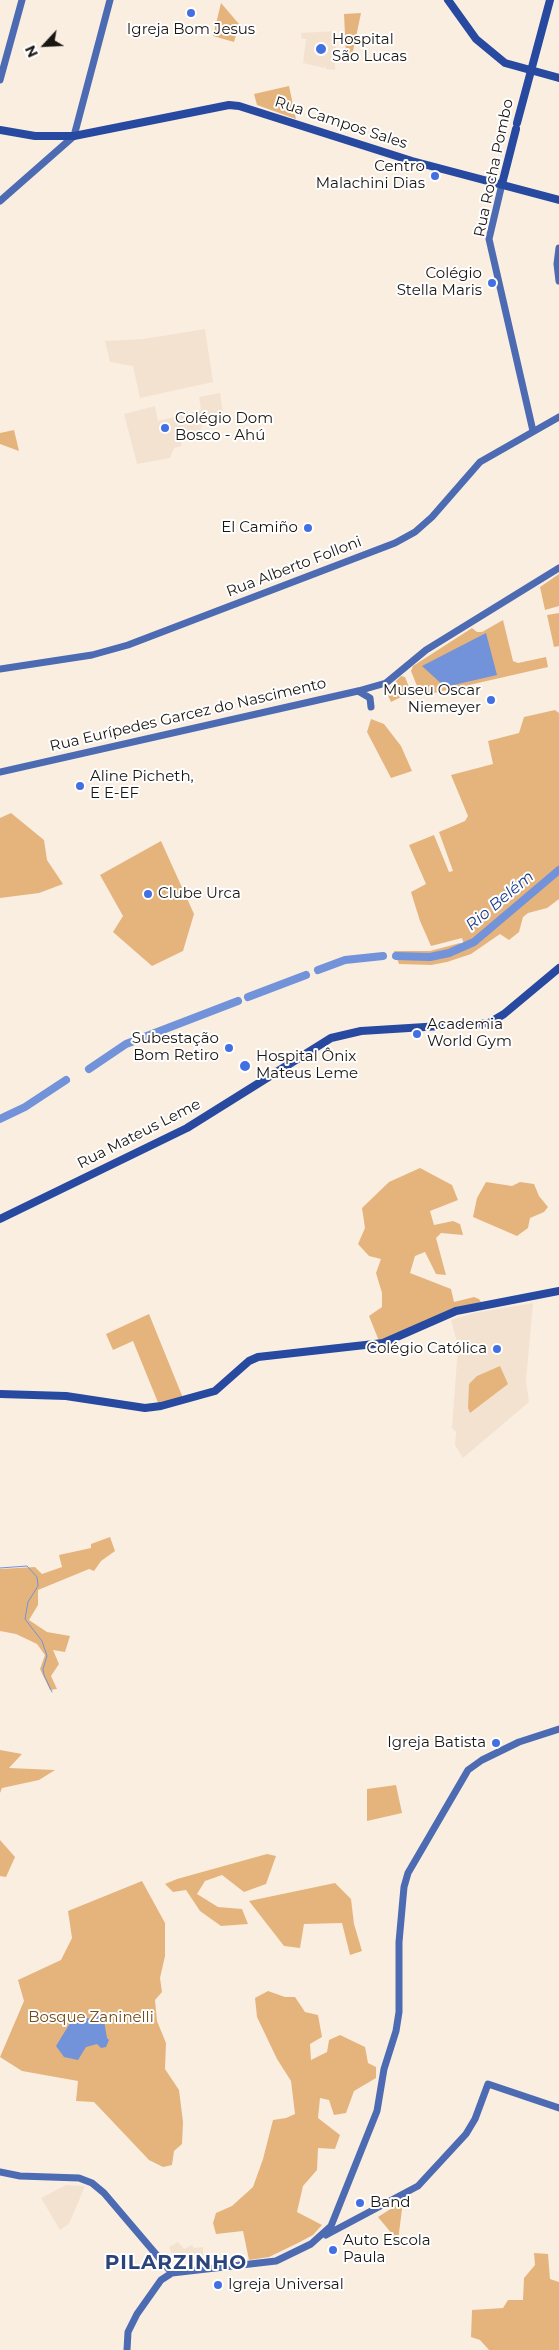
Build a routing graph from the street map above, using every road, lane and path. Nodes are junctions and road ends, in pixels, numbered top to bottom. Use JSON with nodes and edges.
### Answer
{"nodes":[{"id":1,"x":22,"y":0,"type":"edge"},
{"id":2,"x":110,"y":0,"type":"edge"},
{"id":3,"x":448,"y":0,"type":"edge"},
{"id":4,"x":550,"y":0,"type":"edge"},
{"id":5,"x":531,"y":70,"type":"junction"},
{"id":6,"x":559,"y":78,"type":"edge"},
{"id":7,"x":0,"y":80,"type":"edge"},
{"id":8,"x":0,"y":130,"type":"edge"},
{"id":9,"x":74,"y":136,"type":"junction"},
{"id":10,"x":502,"y":184,"type":"junction"},
{"id":11,"x":0,"y":200,"type":"edge"},
{"id":12,"x":559,"y":200,"type":"edge"},
{"id":13,"x":559,"y":248,"type":"edge"},
{"id":14,"x":559,"y":281,"type":"edge"},
{"id":15,"x":559,"y":417,"type":"edge"},
{"id":16,"x":533,"y":431,"type":"junction"},
{"id":17,"x":559,"y":568,"type":"edge"},
{"id":18,"x":0,"y":669,"type":"edge"},
{"id":19,"x":358,"y":691,"type":"junction"},
{"id":20,"x":371,"y":707,"type":"dead end"},
{"id":21,"x":0,"y":772,"type":"edge"},
{"id":22,"x":559,"y":968,"type":"edge"},
{"id":23,"x":0,"y":1219,"type":"edge"},
{"id":24,"x":559,"y":1290,"type":"edge"},
{"id":25,"x":0,"y":1394,"type":"edge"},
{"id":26,"x":559,"y":1729,"type":"edge"},
{"id":27,"x":559,"y":2108,"type":"edge"},
{"id":28,"x":0,"y":2172,"type":"edge"},
{"id":29,"x":344,"y":2225,"type":"junction"},
{"id":30,"x":328,"y":2230,"type":"junction"},
{"id":31,"x":311,"y":2244,"type":"junction"},
{"id":32,"x":250,"y":2264,"type":"junction"},
{"id":33,"x":212,"y":2265,"type":"junction"},
{"id":34,"x":195,"y":2269,"type":"junction"},
{"id":35,"x":172,"y":2272,"type":"junction"},
{"id":36,"x":127,"y":2350,"type":"edge"}],
"edges":[{"from":1,"to":7,"type":"main road"},
{"from":2,"to":9,"type":"main road"},
{"from":3,"to":5,"type":"main road"},
{"from":4,"to":5,"type":"main road","name":"Rua Rocha Pombo"},
{"from":5,"to":6,"type":"main road"},
{"from":5,"to":10,"type":"main road","name":"Rua Rocha Pombo"},
{"from":8,"to":9,"type":"main road"},
{"from":9,"to":10,"type":"main road","name":"Rua Campos Sales"},
{"from":9,"to":11,"type":"main road"},
{"from":10,"to":12,"type":"main road","name":"Rua Campos Sales"},
{"from":10,"to":16,"type":"main road","name":"Rua Rocha Pombo"},
{"from":13,"to":14,"type":"main road"},
{"from":15,"to":16,"type":"main road","name":"Rua Alberto Folloni"},
{"from":16,"to":18,"type":"main road","name":"Rua Alberto Folloni"},
{"from":17,"to":19,"type":"main road","name":"Rua Eurípedes Garcez do Nascimento"},
{"from":19,"to":20,"type":"main road"},
{"from":19,"to":21,"type":"main road","name":"Rua Eurípedes Garcez do Nascimento"},
{"from":22,"to":23,"type":"main road","name":"Rua Mateus Leme"},
{"from":24,"to":25,"type":"main road"},
{"from":26,"to":30,"type":"main road"},
{"from":27,"to":29,"type":"main road"},
{"from":28,"to":35,"type":"main road"},
{"from":29,"to":30,"type":"main road"},
{"from":29,"to":31,"type":"main road"},
{"from":30,"to":31,"type":"main road"},
{"from":31,"to":32,"type":"main road"},
{"from":32,"to":33,"type":"main road"},
{"from":32,"to":34,"type":"main road"},
{"from":33,"to":34,"type":"main road"},
{"from":33,"to":35,"type":"main road"},
{"from":34,"to":35,"type":"main road"},
{"from":35,"to":36,"type":"main road"}]}
